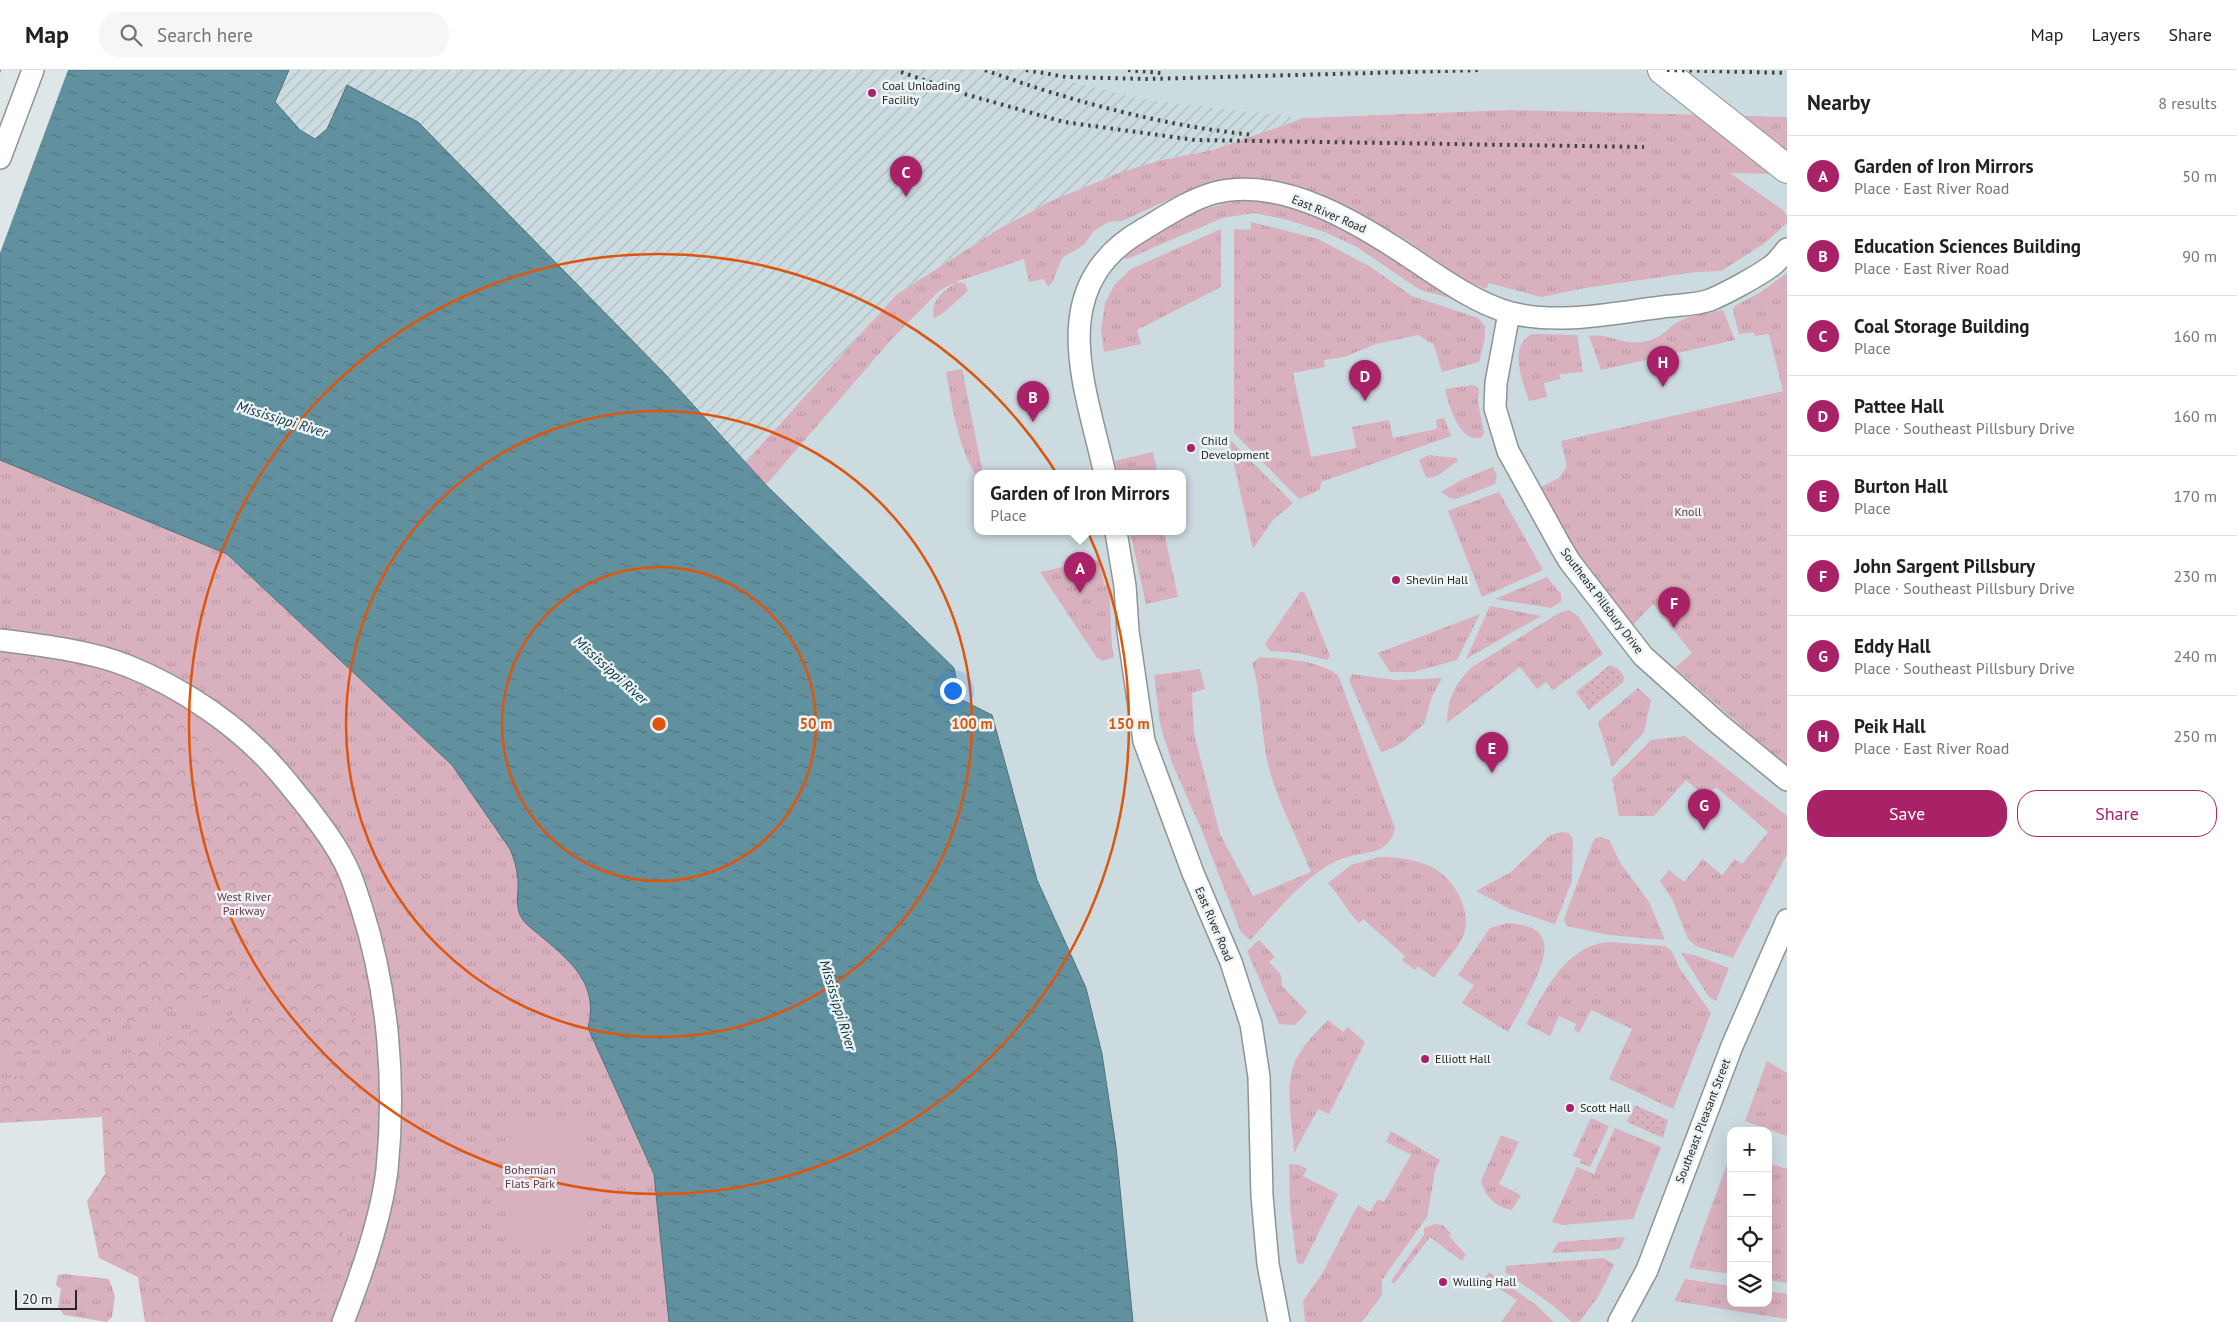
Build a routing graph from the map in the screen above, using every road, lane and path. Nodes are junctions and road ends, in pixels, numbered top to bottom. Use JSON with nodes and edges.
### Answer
{"nodes":[{"id":1,"x":33,"y":70,"type":"edge"},
{"id":2,"x":1662,"y":70,"type":"edge"},
{"id":3,"x":0,"y":158,"type":"edge"},
{"id":4,"x":1787,"y":169,"type":"edge"},
{"id":5,"x":1787,"y":249,"type":"edge"},
{"id":6,"x":1509,"y":313,"type":"junction"},
{"id":7,"x":1104,"y":470,"type":"edge"},
{"id":8,"x":1116,"y":535,"type":"edge"},
{"id":9,"x":0,"y":640,"type":"edge"},
{"id":10,"x":1787,"y":780,"type":"edge"},
{"id":11,"x":1787,"y":920,"type":"edge"},
{"id":12,"x":343,"y":1322,"type":"edge"},
{"id":13,"x":1279,"y":1322,"type":"edge"},
{"id":14,"x":1619,"y":1322,"type":"edge"}],
"edges":[{"from":1,"to":3,"type":"street"},
{"from":2,"to":4,"type":"main road"},
{"from":5,"to":6,"type":"street","name":"East River Road"},
{"from":6,"to":7,"type":"street","name":"East River Road"},
{"from":6,"to":10,"type":"street","name":"Southeast Pillsbury Drive"},
{"from":8,"to":13,"type":"street","name":"East River Road"},
{"from":9,"to":12,"type":"street"},
{"from":11,"to":14,"type":"street","name":"Southeast Pleasant Street"}]}
